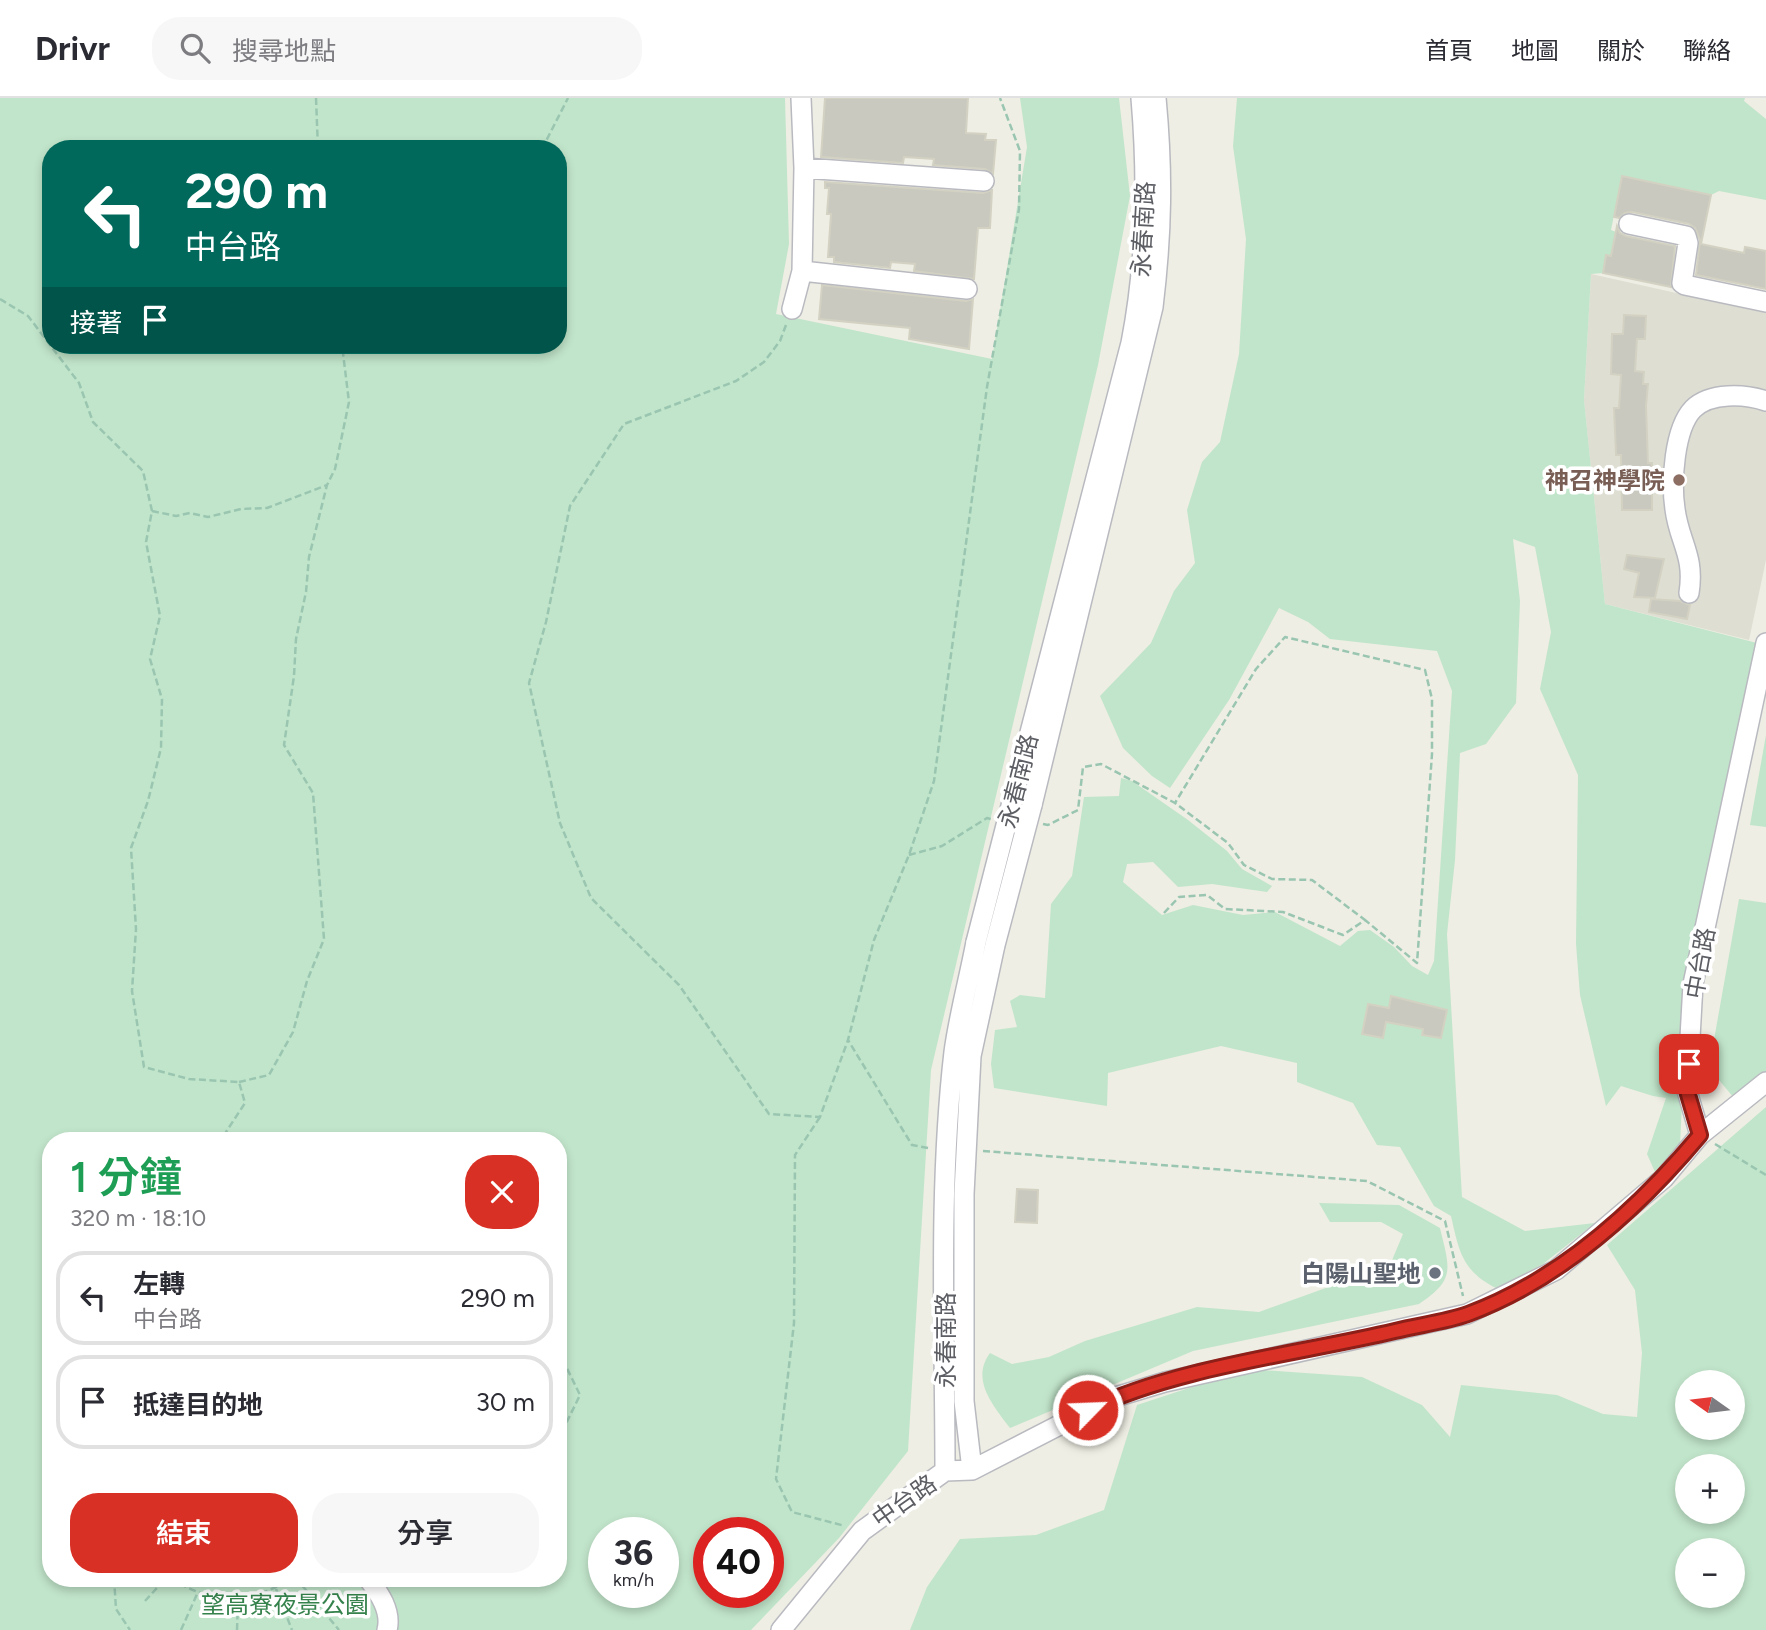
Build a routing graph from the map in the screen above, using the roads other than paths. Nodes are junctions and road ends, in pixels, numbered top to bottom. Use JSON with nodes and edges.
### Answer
{"nodes":[{"id":1,"x":801,"y":98,"type":"edge"},
{"id":2,"x":1141,"y":98,"type":"edge"},
{"id":3,"x":1156,"y":98,"type":"edge"},
{"id":4,"x":1154,"y":164,"type":"junction"},
{"id":5,"x":804,"y":168,"type":"junction"},
{"id":6,"x":985,"y":181,"type":"dead end"},
{"id":7,"x":1629,"y":225,"type":"dead end"},
{"id":8,"x":802,"y":271,"type":"junction"},
{"id":9,"x":967,"y":289,"type":"dead end"},
{"id":10,"x":1766,"y":302,"type":"edge"},
{"id":11,"x":792,"y":309,"type":"road end"},
{"id":12,"x":1766,"y":401,"type":"edge"},
{"id":13,"x":1689,"y":593,"type":"dead end"},
{"id":14,"x":1766,"y":643,"type":"edge"},
{"id":15,"x":986,"y":944,"type":"junction"},
{"id":16,"x":1766,"y":1082,"type":"edge"},
{"id":17,"x":1700,"y":1135,"type":"junction"},
{"id":18,"x":972,"y":1470,"type":"junction"},
{"id":19,"x":945,"y":1471,"type":"junction"},
{"id":20,"x":375,"y":1587,"type":"edge"},
{"id":21,"x":387,"y":1630,"type":"edge"},
{"id":22,"x":781,"y":1630,"type":"edge"}],
"edges":[{"from":1,"to":5,"type":"street"},
{"from":2,"to":4,"type":"street","name":"永春南路"},
{"from":3,"to":4,"type":"street","name":"永春南路"},
{"from":4,"to":15,"type":"street","name":"永春南路","bridge":true},
{"from":5,"to":6,"type":"street"},
{"from":5,"to":8,"type":"street"},
{"from":7,"to":10,"type":"street"},
{"from":8,"to":9,"type":"street"},
{"from":8,"to":11,"type":"street"},
{"from":12,"to":13,"type":"street"},
{"from":14,"to":17,"type":"street","name":"中台路"},
{"from":15,"to":18,"type":"street","name":"永春南路"},
{"from":15,"to":19,"type":"street","name":"永春南路"},
{"from":16,"to":17,"type":"street"},
{"from":17,"to":18,"type":"street","name":"中台路"},
{"from":18,"to":19,"type":"street","name":"中台路"},
{"from":19,"to":22,"type":"street","name":"中台路"},
{"from":20,"to":21,"type":"street"}]}
